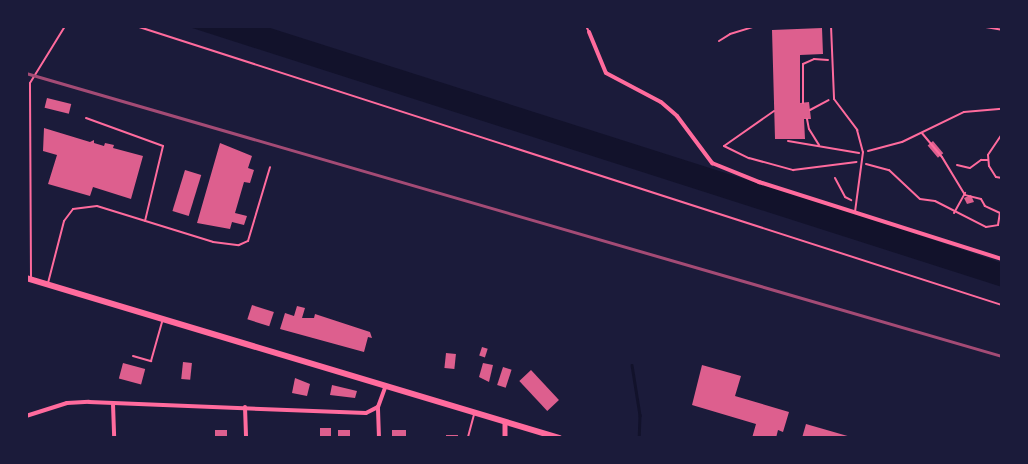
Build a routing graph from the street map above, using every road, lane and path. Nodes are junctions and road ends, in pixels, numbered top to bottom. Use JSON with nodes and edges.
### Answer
{"nodes":[{"id":1,"x":65,"y":26,"type":"edge"},
{"id":2,"x":136,"y":26,"type":"edge"},
{"id":3,"x":586,"y":26,"type":"edge"},
{"id":4,"x":756,"y":26,"type":"edge"},
{"id":5,"x":830,"y":26,"type":"edge"},
{"id":6,"x":980,"y":26,"type":"edge"},
{"id":7,"x":1002,"y":30,"type":"edge"},
{"id":8,"x":589,"y":32,"type":"joint"},
{"id":9,"x":719,"y":41,"type":"dead end"},
{"id":10,"x":817,"y":54,"type":"dead end"},
{"id":11,"x":817,"y":60,"type":"junction"},
{"id":12,"x":831,"y":60,"type":"junction"},
{"id":13,"x":834,"y":98,"type":"junction"},
{"id":14,"x":803,"y":103,"type":"dead end"},
{"id":15,"x":1002,"y":109,"type":"edge"},
{"id":16,"x":810,"y":110,"type":"dead end"},
{"id":17,"x":774,"y":111,"type":"dead end"},
{"id":18,"x":86,"y":118,"type":"dead end"},
{"id":19,"x":807,"y":119,"type":"dead end"},
{"id":20,"x":922,"y":133,"type":"junction"},
{"id":21,"x":1002,"y":134,"type":"edge"},
{"id":22,"x":788,"y":141,"type":"dead end"},
{"id":23,"x":819,"y":145,"type":"junction"},
{"id":24,"x":863,"y":152,"type":"junction"},
{"id":25,"x":988,"y":160,"type":"junction"},
{"id":26,"x":862,"y":163,"type":"junction"},
{"id":27,"x":957,"y":165,"type":"dead end"},
{"id":28,"x":270,"y":167,"type":"dead end"},
{"id":29,"x":835,"y":178,"type":"dead end"},
{"id":30,"x":1002,"y":178,"type":"edge"},
{"id":31,"x":965,"y":193,"type":"junction"},
{"id":32,"x":856,"y":202,"type":"junction"},
{"id":33,"x":855,"y":212,"type":"junction"},
{"id":34,"x":954,"y":213,"type":"junction"},
{"id":35,"x":145,"y":221,"type":"junction"},
{"id":36,"x":1002,"y":259,"type":"edge"},
{"id":37,"x":29,"y":279,"type":"edge"},
{"id":38,"x":48,"y":285,"type":"junction"},
{"id":39,"x":1002,"y":306,"type":"edge"},
{"id":40,"x":163,"y":319,"type":"junction"},
{"id":41,"x":133,"y":356,"type":"dead end"},
{"id":42,"x":386,"y":385,"type":"junction"},
{"id":43,"x":113,"y":404,"type":"junction"},
{"id":44,"x":245,"y":407,"type":"junction"},
{"id":45,"x":378,"y":407,"type":"junction"},
{"id":46,"x":474,"y":412,"type":"junction"},
{"id":47,"x":26,"y":416,"type":"edge"},
{"id":48,"x":504,"y":421,"type":"junction"},
{"id":49,"x":114,"y":438,"type":"edge"},
{"id":50,"x":246,"y":438,"type":"edge"},
{"id":51,"x":379,"y":438,"type":"edge"},
{"id":52,"x":468,"y":438,"type":"edge"},
{"id":53,"x":505,"y":438,"type":"edge"},
{"id":54,"x":560,"y":438,"type":"edge"}],
"edges":[{"from":1,"to":37,"type":"lane"},
{"from":2,"to":39,"type":"path"},
{"from":3,"to":8,"type":"lane"},
{"from":4,"to":9,"type":"path"},
{"from":5,"to":12,"type":"lane"},
{"from":6,"to":7,"type":"lane"},
{"from":8,"to":33,"type":"street"},
{"from":10,"to":11,"type":"path"},
{"from":11,"to":12,"type":"path"},
{"from":11,"to":14,"type":"path"},
{"from":12,"to":13,"type":"lane"},
{"from":13,"to":16,"type":"path"},
{"from":13,"to":24,"type":"lane"},
{"from":15,"to":20,"type":"path"},
{"from":17,"to":26,"type":"path"},
{"from":18,"to":35,"type":"lane"},
{"from":19,"to":23,"type":"path"},
{"from":20,"to":24,"type":"path"},
{"from":20,"to":31,"type":"path"},
{"from":21,"to":25,"type":"path"},
{"from":22,"to":23,"type":"path"},
{"from":23,"to":24,"type":"path"},
{"from":24,"to":26,"type":"lane"},
{"from":25,"to":27,"type":"path"},
{"from":25,"to":30,"type":"path"},
{"from":26,"to":32,"type":"lane"},
{"from":26,"to":34,"type":"path"},
{"from":28,"to":35,"type":"lane"},
{"from":29,"to":32,"type":"path"},
{"from":31,"to":34,"type":"path"},
{"from":31,"to":34,"type":"path"},
{"from":32,"to":33,"type":"lane"},
{"from":33,"to":36,"type":"street"},
{"from":35,"to":38,"type":"lane"},
{"from":37,"to":38,"type":"main road"},
{"from":38,"to":40,"type":"main road"},
{"from":40,"to":41,"type":"lane"},
{"from":40,"to":42,"type":"main road"},
{"from":42,"to":45,"type":"street"},
{"from":42,"to":46,"type":"main road"},
{"from":43,"to":44,"type":"street"},
{"from":43,"to":47,"type":"street"},
{"from":43,"to":49,"type":"street"},
{"from":44,"to":45,"type":"street"},
{"from":44,"to":50,"type":"street"},
{"from":45,"to":51,"type":"street"},
{"from":46,"to":48,"type":"main road"},
{"from":46,"to":52,"type":"lane"},
{"from":48,"to":53,"type":"street"},
{"from":48,"to":54,"type":"main road"}]}
